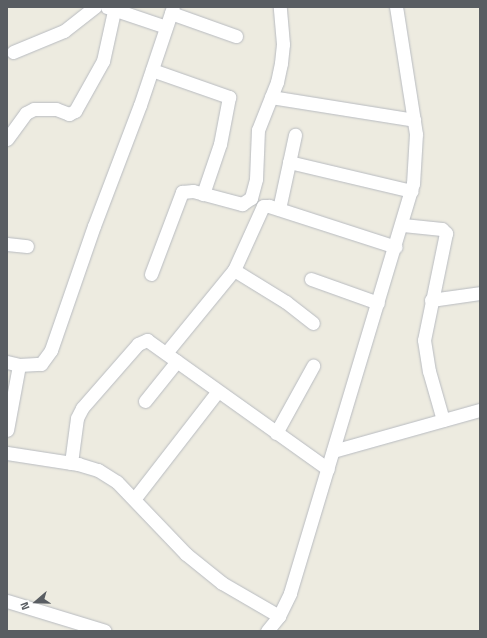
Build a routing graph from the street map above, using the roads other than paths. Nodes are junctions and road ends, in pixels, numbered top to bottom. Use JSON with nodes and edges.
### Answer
{"nodes":[{"id":1,"x":95,"y":7,"type":"edge"},
{"id":2,"x":280,"y":7,"type":"edge"},
{"id":3,"x":396,"y":7,"type":"edge"},
{"id":4,"x":110,"y":9,"type":"edge"},
{"id":5,"x":172,"y":10,"type":"edge"},
{"id":6,"x":166,"y":27,"type":"junction"},
{"id":7,"x":236,"y":36,"type":"dead end"},
{"id":8,"x":13,"y":52,"type":"dead end"},
{"id":9,"x":152,"y":70,"type":"junction"},
{"id":10,"x":271,"y":97,"type":"junction"},
{"id":11,"x":414,"y":120,"type":"junction"},
{"id":12,"x":295,"y":135,"type":"dead end"},
{"id":13,"x":7,"y":139,"type":"edge"},
{"id":14,"x":289,"y":162,"type":"junction"},
{"id":15,"x":412,"y":191,"type":"junction"},
{"id":16,"x":203,"y":194,"type":"junction"},
{"id":17,"x":279,"y":209,"type":"junction"},
{"id":18,"x":402,"y":225,"type":"junction"},
{"id":19,"x":7,"y":244,"type":"edge"},
{"id":20,"x":27,"y":246,"type":"dead end"},
{"id":21,"x":396,"y":247,"type":"junction"},
{"id":22,"x":234,"y":270,"type":"junction"},
{"id":23,"x":151,"y":274,"type":"dead end"},
{"id":24,"x":311,"y":279,"type":"dead end"},
{"id":25,"x":480,"y":293,"type":"edge"},
{"id":26,"x":431,"y":300,"type":"junction"},
{"id":27,"x":378,"y":303,"type":"junction"},
{"id":28,"x":313,"y":323,"type":"dead end"},
{"id":29,"x":166,"y":353,"type":"junction"},
{"id":30,"x":176,"y":361,"type":"junction"},
{"id":31,"x":13,"y":364,"type":"edge"},
{"id":32,"x":313,"y":366,"type":"dead end"},
{"id":33,"x":218,"y":391,"type":"junction"},
{"id":34,"x":145,"y":401,"type":"dead end"},
{"id":35,"x":480,"y":410,"type":"edge"},
{"id":36,"x":444,"y":420,"type":"junction"},
{"id":37,"x":7,"y":430,"type":"edge"},
{"id":38,"x":276,"y":433,"type":"junction"},
{"id":39,"x":333,"y":451,"type":"junction"},
{"id":40,"x":7,"y":453,"type":"edge"},
{"id":41,"x":71,"y":463,"type":"junction"},
{"id":42,"x":328,"y":469,"type":"junction"},
{"id":43,"x":135,"y":498,"type":"junction"},
{"id":44,"x":7,"y":601,"type":"edge"},
{"id":45,"x":279,"y":616,"type":"junction"},
{"id":46,"x":105,"y":631,"type":"edge"},
{"id":47,"x":267,"y":631,"type":"edge"}],
"edges":[{"from":1,"to":8,"type":"street"},
{"from":2,"to":10,"type":"street"},
{"from":3,"to":11,"type":"street"},
{"from":4,"to":6,"type":"street"},
{"from":4,"to":13,"type":"street"},
{"from":5,"to":6,"type":"street"},
{"from":5,"to":7,"type":"street"},
{"from":6,"to":9,"type":"street"},
{"from":9,"to":16,"type":"street"},
{"from":9,"to":31,"type":"street"},
{"from":10,"to":11,"type":"street"},
{"from":10,"to":16,"type":"street"},
{"from":11,"to":15,"type":"street"},
{"from":12,"to":14,"type":"street"},
{"from":14,"to":15,"type":"street"},
{"from":14,"to":17,"type":"street"},
{"from":15,"to":18,"type":"street"},
{"from":16,"to":23,"type":"street"},
{"from":17,"to":21,"type":"street"},
{"from":17,"to":22,"type":"street"},
{"from":18,"to":21,"type":"street"},
{"from":18,"to":26,"type":"street"},
{"from":19,"to":20,"type":"street"},
{"from":21,"to":27,"type":"street"},
{"from":22,"to":28,"type":"street"},
{"from":22,"to":29,"type":"street"},
{"from":24,"to":27,"type":"street"},
{"from":25,"to":26,"type":"street"},
{"from":26,"to":36,"type":"street"},
{"from":27,"to":39,"type":"street"},
{"from":29,"to":30,"type":"street"},
{"from":29,"to":41,"type":"street"},
{"from":30,"to":33,"type":"street"},
{"from":30,"to":34,"type":"street"},
{"from":31,"to":37,"type":"street"},
{"from":32,"to":38,"type":"street"},
{"from":33,"to":38,"type":"street"},
{"from":33,"to":43,"type":"street"},
{"from":35,"to":36,"type":"street"},
{"from":36,"to":39,"type":"street"},
{"from":38,"to":42,"type":"street"},
{"from":39,"to":42,"type":"street"},
{"from":40,"to":41,"type":"street"},
{"from":41,"to":43,"type":"street"},
{"from":42,"to":45,"type":"street"},
{"from":43,"to":45,"type":"street"},
{"from":44,"to":46,"type":"street"},
{"from":45,"to":47,"type":"street"}]}
